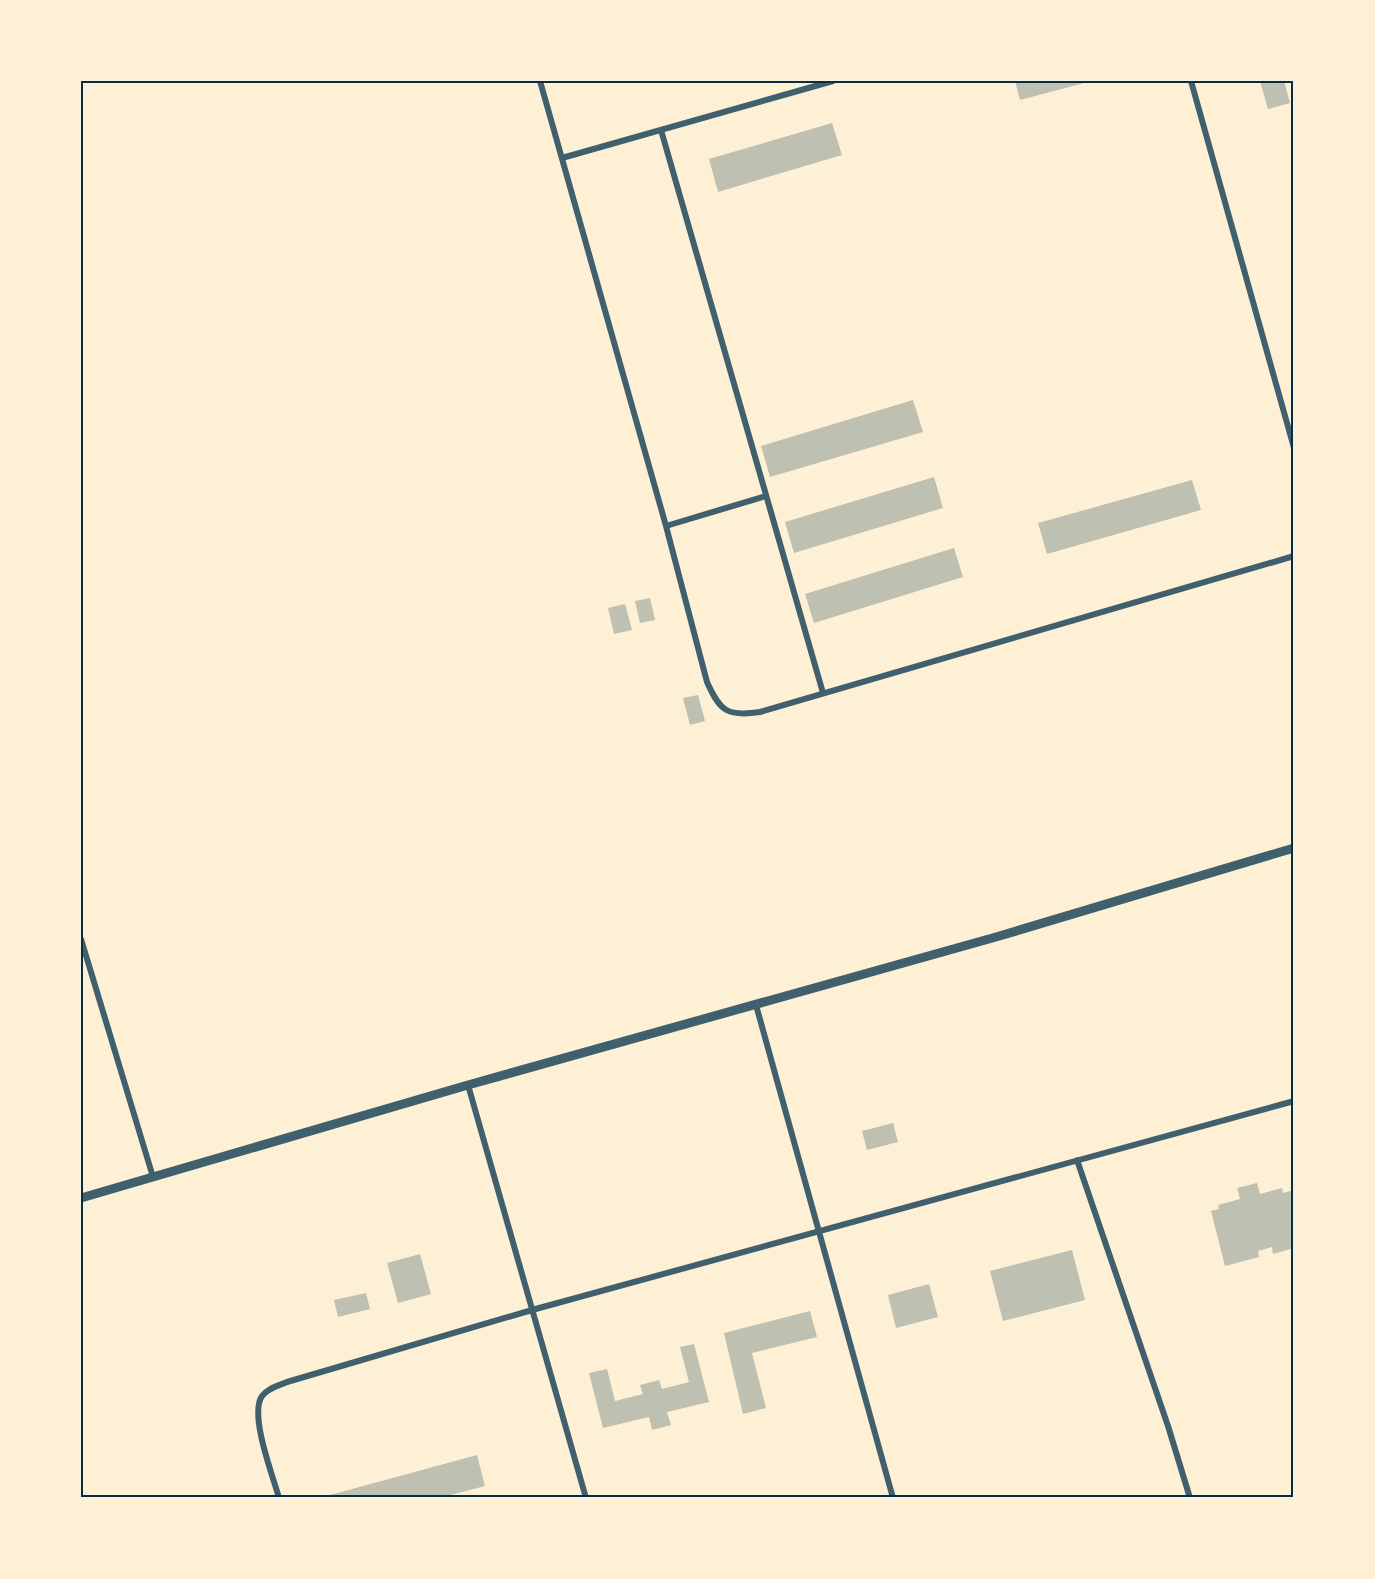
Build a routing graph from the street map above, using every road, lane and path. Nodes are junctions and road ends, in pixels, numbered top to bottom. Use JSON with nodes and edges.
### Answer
{"nodes":[{"id":1,"x":540,"y":81,"type":"edge"},
{"id":2,"x":833,"y":81,"type":"edge"},
{"id":3,"x":1191,"y":81,"type":"edge"},
{"id":4,"x":662,"y":130,"type":"junction"},
{"id":5,"x":562,"y":158,"type":"junction"},
{"id":6,"x":1294,"y":448,"type":"edge"},
{"id":7,"x":766,"y":496,"type":"junction"},
{"id":8,"x":666,"y":526,"type":"junction"},
{"id":9,"x":1294,"y":556,"type":"edge"},
{"id":10,"x":823,"y":693,"type":"junction"},
{"id":11,"x":1294,"y":848,"type":"edge"},
{"id":12,"x":81,"y":939,"type":"edge"},
{"id":13,"x":756,"y":1005,"type":"junction"},
{"id":14,"x":468,"y":1085,"type":"junction"},
{"id":15,"x":1294,"y":1101,"type":"edge"},
{"id":16,"x":1077,"y":1160,"type":"junction"},
{"id":17,"x":153,"y":1177,"type":"junction"},
{"id":18,"x":81,"y":1198,"type":"edge"},
{"id":19,"x":819,"y":1231,"type":"junction"},
{"id":20,"x":532,"y":1310,"type":"junction"},
{"id":21,"x":279,"y":1498,"type":"edge"},
{"id":22,"x":586,"y":1498,"type":"edge"},
{"id":23,"x":893,"y":1498,"type":"edge"},
{"id":24,"x":1190,"y":1498,"type":"edge"}],
"edges":[{"from":1,"to":5,"type":"street"},
{"from":2,"to":4,"type":"street"},
{"from":3,"to":6,"type":"street"},
{"from":4,"to":5,"type":"street"},
{"from":4,"to":7,"type":"street"},
{"from":5,"to":8,"type":"street"},
{"from":7,"to":8,"type":"street"},
{"from":7,"to":10,"type":"street"},
{"from":8,"to":10,"type":"street"},
{"from":9,"to":10,"type":"street"},
{"from":11,"to":13,"type":"street"},
{"from":12,"to":17,"type":"street"},
{"from":13,"to":14,"type":"street"},
{"from":13,"to":19,"type":"street"},
{"from":14,"to":17,"type":"street"},
{"from":14,"to":20,"type":"street"},
{"from":15,"to":16,"type":"street"},
{"from":16,"to":19,"type":"street"},
{"from":16,"to":24,"type":"street"},
{"from":17,"to":18,"type":"street"},
{"from":19,"to":20,"type":"street"},
{"from":19,"to":23,"type":"street"},
{"from":20,"to":21,"type":"street"},
{"from":20,"to":22,"type":"street"}]}
